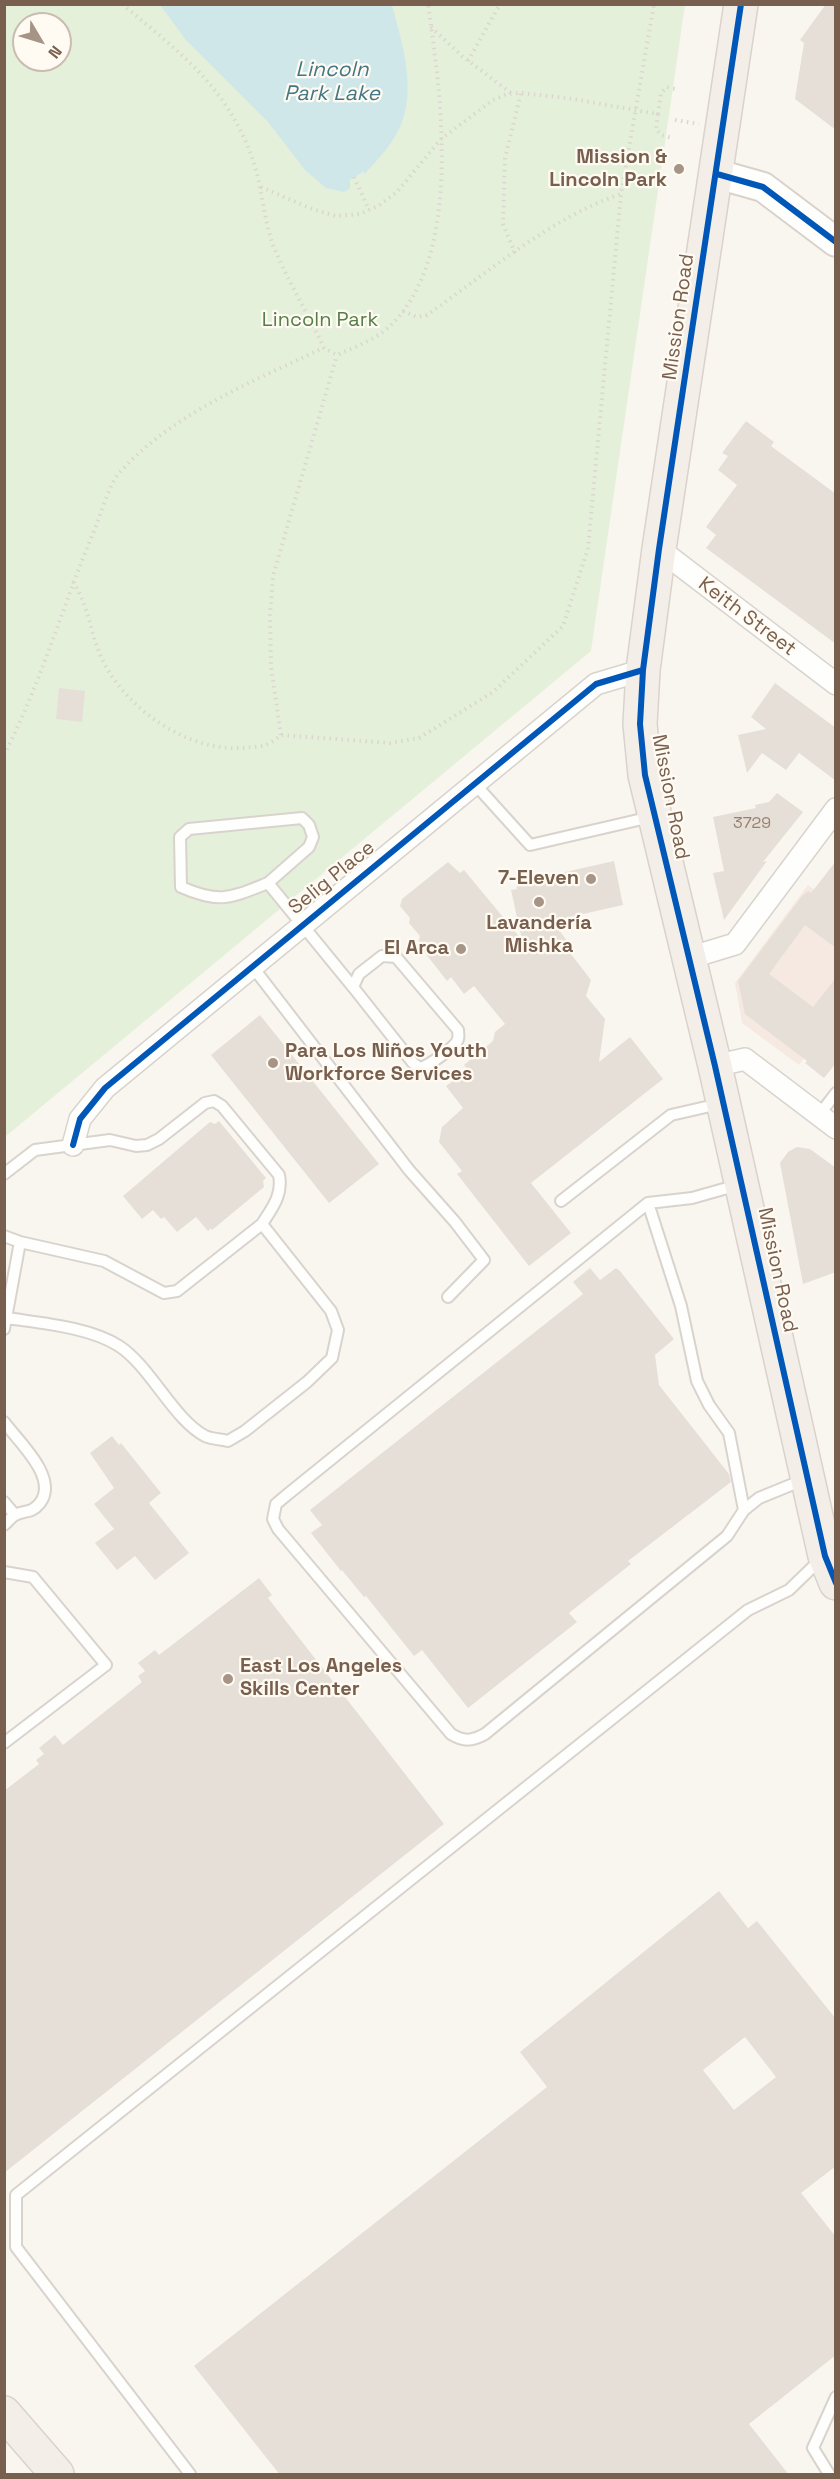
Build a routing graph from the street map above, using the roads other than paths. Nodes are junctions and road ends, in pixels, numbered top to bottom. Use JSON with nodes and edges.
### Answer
{"nodes":[{"id":1,"x":741,"y":4,"type":"edge"},
{"id":2,"x":717,"y":174,"type":"junction"},
{"id":3,"x":834,"y":238,"type":"edge"},
{"id":4,"x":659,"y":549,"type":"junction"},
{"id":5,"x":643,"y":670,"type":"junction"},
{"id":6,"x":836,"y":684,"type":"edge"},
{"id":7,"x":474,"y":783,"type":"junction"},
{"id":8,"x":836,"y":809,"type":"edge"},
{"id":9,"x":654,"y":816,"type":"junction"},
{"id":10,"x":268,"y":883,"type":"junction"},
{"id":11,"x":300,"y":925,"type":"junction"},
{"id":12,"x":689,"y":958,"type":"junction"},
{"id":13,"x":252,"y":966,"type":"junction"},
{"id":14,"x":353,"y":987,"type":"junction"},
{"id":15,"x":715,"y":1066,"type":"junction"},
{"id":16,"x":836,"y":1093,"type":"edge"},
{"id":17,"x":723,"y":1104,"type":"junction"},
{"id":18,"x":827,"y":1122,"type":"edge"},
{"id":19,"x":73,"y":1145,"type":"junction"},
{"id":20,"x":4,"y":1174,"type":"edge"},
{"id":21,"x":741,"y":1184,"type":"junction"},
{"id":22,"x":561,"y":1201,"type":"dead end"},
{"id":23,"x":648,"y":1203,"type":"junction"},
{"id":24,"x":262,"y":1224,"type":"junction"},
{"id":25,"x":4,"y":1236,"type":"edge"},
{"id":26,"x":21,"y":1242,"type":"junction"},
{"id":27,"x":448,"y":1297,"type":"dead end"},
{"id":28,"x":6,"y":1323,"type":"edge"},
{"id":29,"x":4,"y":1422,"type":"edge"},
{"id":30,"x":807,"y":1478,"type":"junction"},
{"id":31,"x":4,"y":1502,"type":"edge"},
{"id":32,"x":744,"y":1510,"type":"junction"},
{"id":33,"x":15,"y":1515,"type":"junction"},
{"id":34,"x":4,"y":1524,"type":"edge"},
{"id":35,"x":832,"y":1560,"type":"edge"},
{"id":36,"x":4,"y":1572,"type":"edge"},
{"id":37,"x":4,"y":1743,"type":"edge"},
{"id":38,"x":836,"y":2397,"type":"edge"},
{"id":39,"x":4,"y":2413,"type":"edge"},
{"id":40,"x":57,"y":2475,"type":"edge"},
{"id":41,"x":190,"y":2475,"type":"edge"},
{"id":42,"x":829,"y":2475,"type":"edge"}],
"edges":[{"from":1,"to":2,"type":"main road","name":"Mission Road"},
{"from":2,"to":3,"type":"street"},
{"from":2,"to":4,"type":"main road","name":"Mission Road"},
{"from":4,"to":5,"type":"main road","name":"Mission Road"},
{"from":4,"to":6,"type":"street","name":"Keith Street"},
{"from":5,"to":7,"type":"street","name":"Selig Place"},
{"from":5,"to":9,"type":"main road","name":"Mission Road"},
{"from":7,"to":9,"type":"lane"},
{"from":7,"to":11,"type":"street","name":"Selig Place"},
{"from":8,"to":12,"type":"street"},
{"from":9,"to":12,"type":"main road","name":"Mission Road"},
{"from":10,"to":10,"type":"lane"},
{"from":10,"to":11,"type":"lane"},
{"from":11,"to":13,"type":"street","name":"Selig Place"},
{"from":11,"to":14,"type":"lane"},
{"from":12,"to":15,"type":"main road","name":"Mission Road"},
{"from":13,"to":19,"type":"street","name":"Selig Place"},
{"from":13,"to":27,"type":"lane"},
{"from":14,"to":14,"type":"lane"},
{"from":15,"to":17,"type":"main road","name":"Mission Road"},
{"from":15,"to":18,"type":"street"},
{"from":16,"to":18,"type":"lane"},
{"from":17,"to":21,"type":"main road","name":"Mission Road"},
{"from":17,"to":22,"type":"lane"},
{"from":19,"to":20,"type":"lane"},
{"from":19,"to":24,"type":"lane"},
{"from":21,"to":23,"type":"lane"},
{"from":21,"to":30,"type":"main road","name":"Mission Road"},
{"from":23,"to":32,"type":"lane"},
{"from":23,"to":32,"type":"lane"},
{"from":24,"to":26,"type":"lane"},
{"from":24,"to":28,"type":"lane"},
{"from":25,"to":26,"type":"lane"},
{"from":26,"to":28,"type":"lane"},
{"from":29,"to":33,"type":"lane"},
{"from":30,"to":32,"type":"lane"},
{"from":30,"to":35,"type":"main road","name":"Mission Road"},
{"from":31,"to":33,"type":"lane"},
{"from":33,"to":34,"type":"lane"},
{"from":35,"to":41,"type":"lane"},
{"from":36,"to":37,"type":"lane"},
{"from":38,"to":42,"type":"lane"},
{"from":39,"to":40,"type":"main road"}]}
